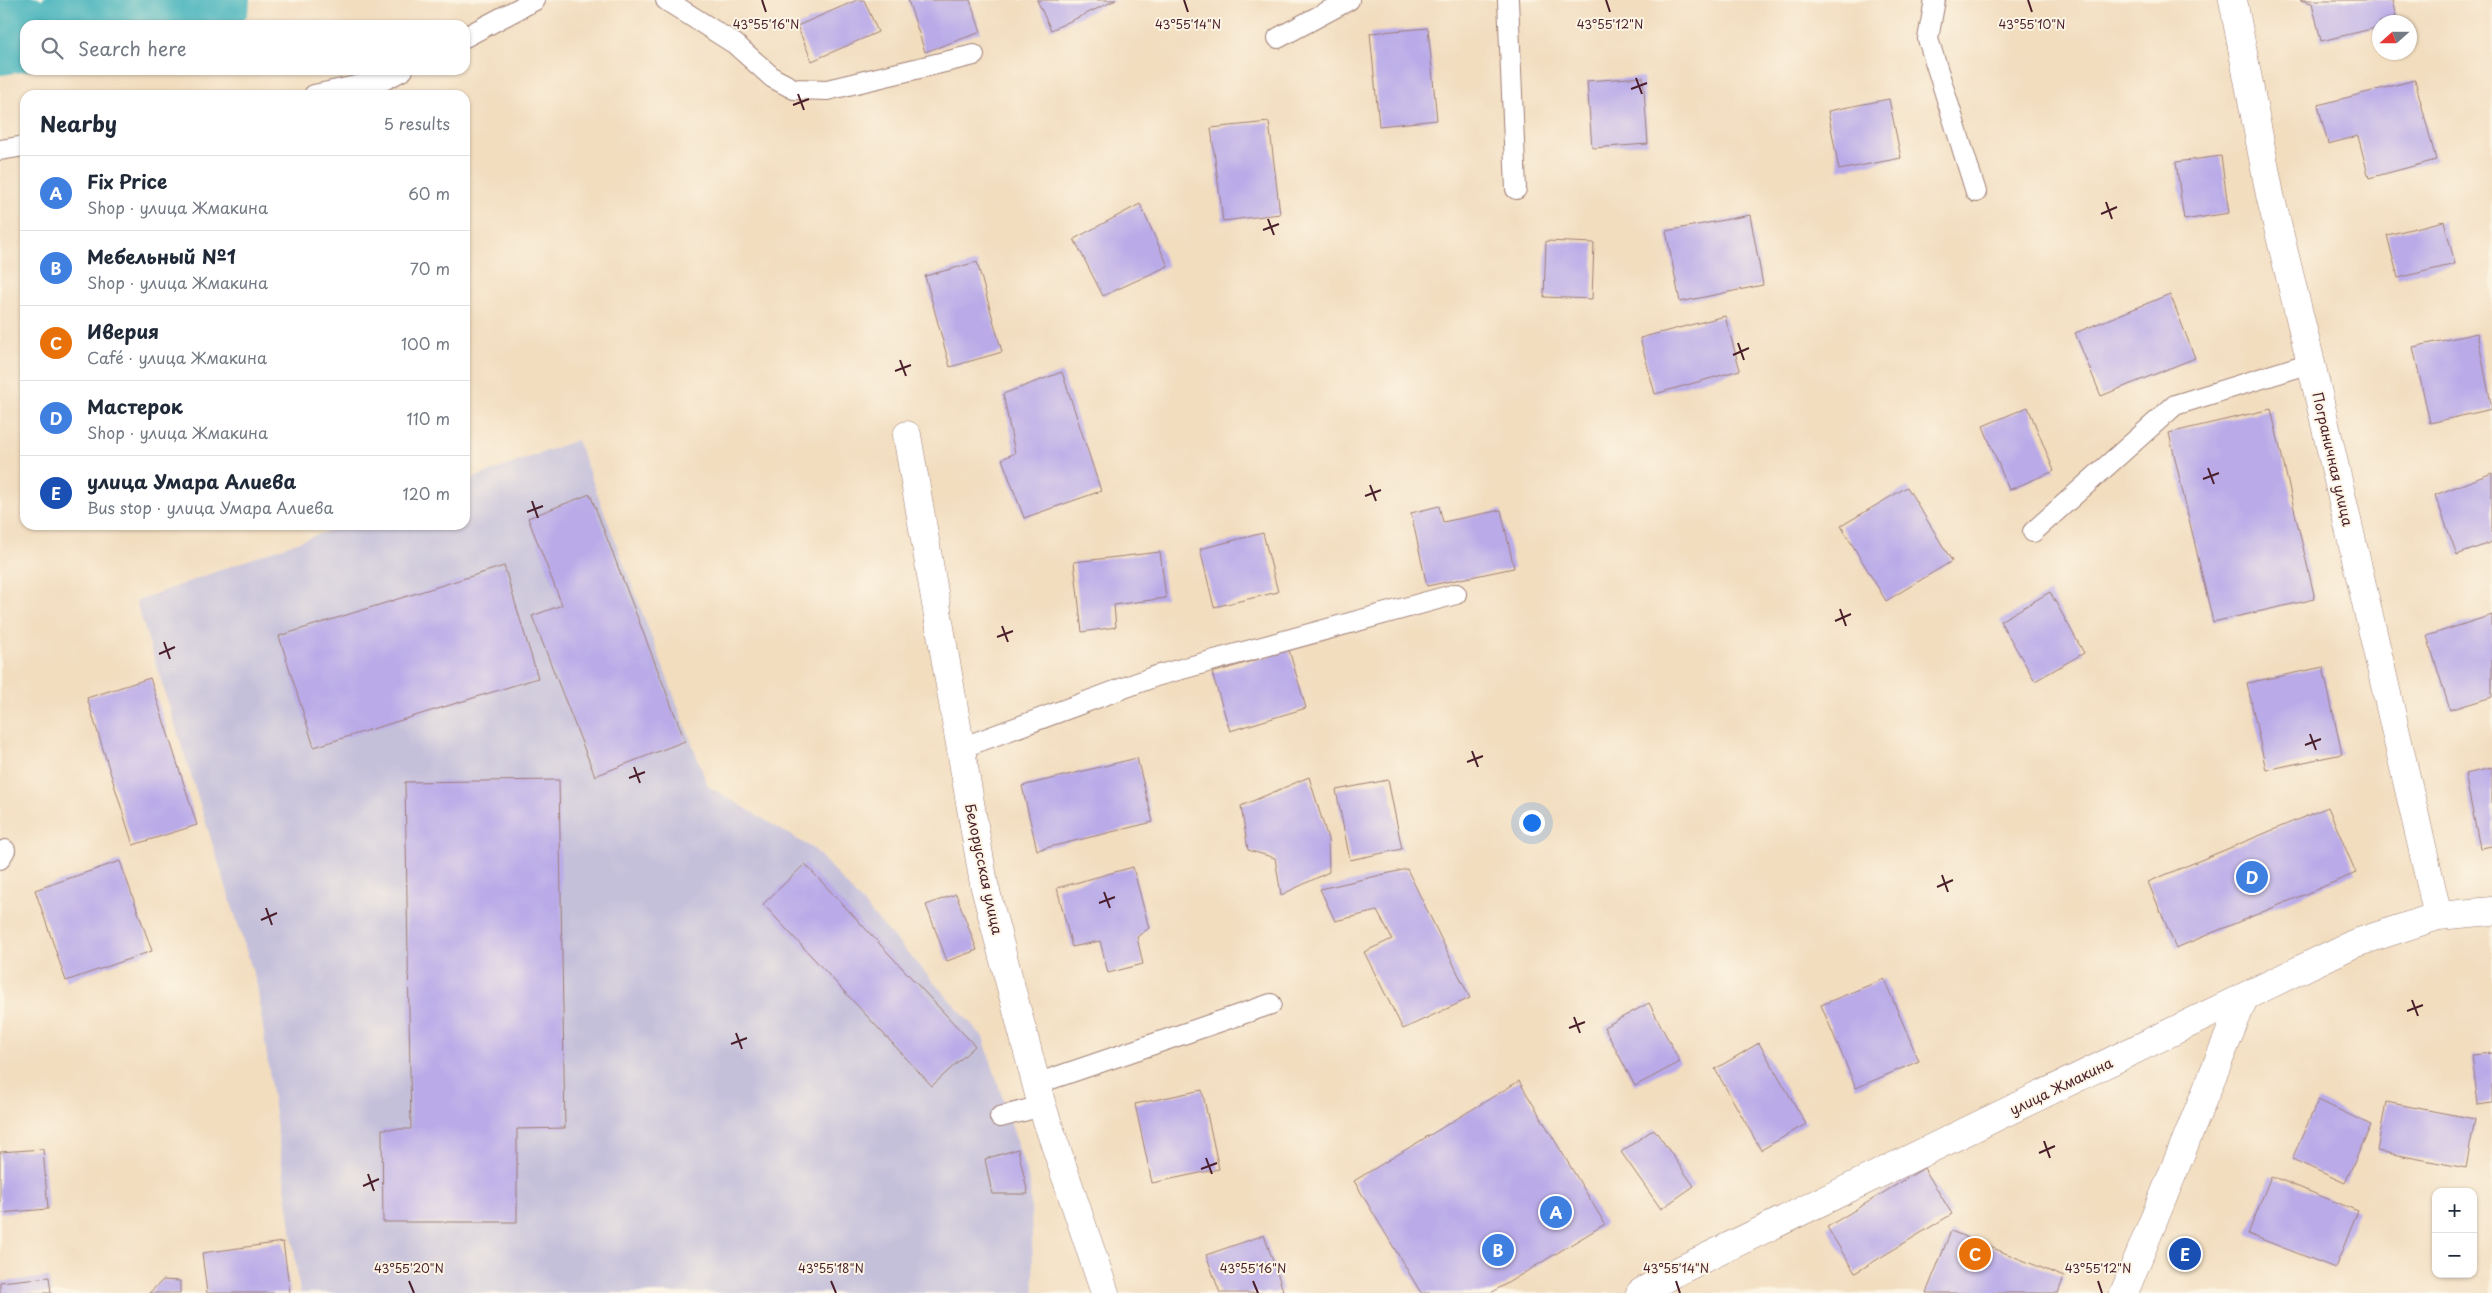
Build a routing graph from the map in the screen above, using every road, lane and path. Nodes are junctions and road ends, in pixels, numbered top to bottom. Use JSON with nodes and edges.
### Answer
{"nodes":[{"id":1,"x":535,"y":0,"type":"edge"},
{"id":2,"x":666,"y":0,"type":"edge"},
{"id":3,"x":1349,"y":0,"type":"edge"},
{"id":4,"x":1508,"y":0,"type":"edge"},
{"id":5,"x":1935,"y":0,"type":"edge"},
{"id":6,"x":2233,"y":0,"type":"edge"},
{"id":7,"x":470,"y":34,"type":"edge"},
{"id":8,"x":1278,"y":38,"type":"dead end"},
{"id":9,"x":974,"y":56,"type":"dead end"},
{"id":10,"x":394,"y":75,"type":"edge"},
{"id":11,"x":337,"y":90,"type":"edge"},
{"id":12,"x":20,"y":147,"type":"edge"},
{"id":13,"x":0,"y":150,"type":"edge"},
{"id":14,"x":1516,"y":190,"type":"dead end"},
{"id":15,"x":1976,"y":192,"type":"dead end"},
{"id":16,"x":2311,"y":363,"type":"junction"},
{"id":17,"x":907,"y":435,"type":"dead end"},
{"id":18,"x":2033,"y":532,"type":"dead end"},
{"id":19,"x":1456,"y":594,"type":"dead end"},
{"id":20,"x":960,"y":748,"type":"junction"},
{"id":21,"x":2492,"y":910,"type":"edge"},
{"id":22,"x":2438,"y":916,"type":"junction"},
{"id":23,"x":2244,"y":998,"type":"junction"},
{"id":24,"x":1271,"y":1004,"type":"dead end"},
{"id":25,"x":1039,"y":1095,"type":"junction"},
{"id":26,"x":1000,"y":1117,"type":"dead end"},
{"id":27,"x":1105,"y":1293,"type":"edge"},
{"id":28,"x":1640,"y":1293,"type":"edge"},
{"id":29,"x":2124,"y":1293,"type":"edge"}],
"edges":[{"from":1,"to":7,"type":"lane"},
{"from":2,"to":9,"type":"lane"},
{"from":3,"to":8,"type":"lane"},
{"from":4,"to":14,"type":"lane"},
{"from":5,"to":15,"type":"lane"},
{"from":6,"to":16,"type":"street","name":"Пограничная улица"},
{"from":10,"to":11,"type":"lane"},
{"from":12,"to":13,"type":"lane"},
{"from":16,"to":18,"type":"lane"},
{"from":16,"to":22,"type":"street","name":"Пограничная улица"},
{"from":17,"to":20,"type":"street","name":"Белорусская улица"},
{"from":19,"to":20,"type":"lane"},
{"from":20,"to":25,"type":"street","name":"Белорусская улица"},
{"from":21,"to":22,"type":"street","name":"улица Жмакина"},
{"from":22,"to":23,"type":"street","name":"улица Жмакина"},
{"from":23,"to":28,"type":"street","name":"улица Жмакина"},
{"from":23,"to":29,"type":"street"},
{"from":24,"to":25,"type":"lane"},
{"from":25,"to":26,"type":"lane"},
{"from":25,"to":27,"type":"street","name":"Белорусская улица"}]}
